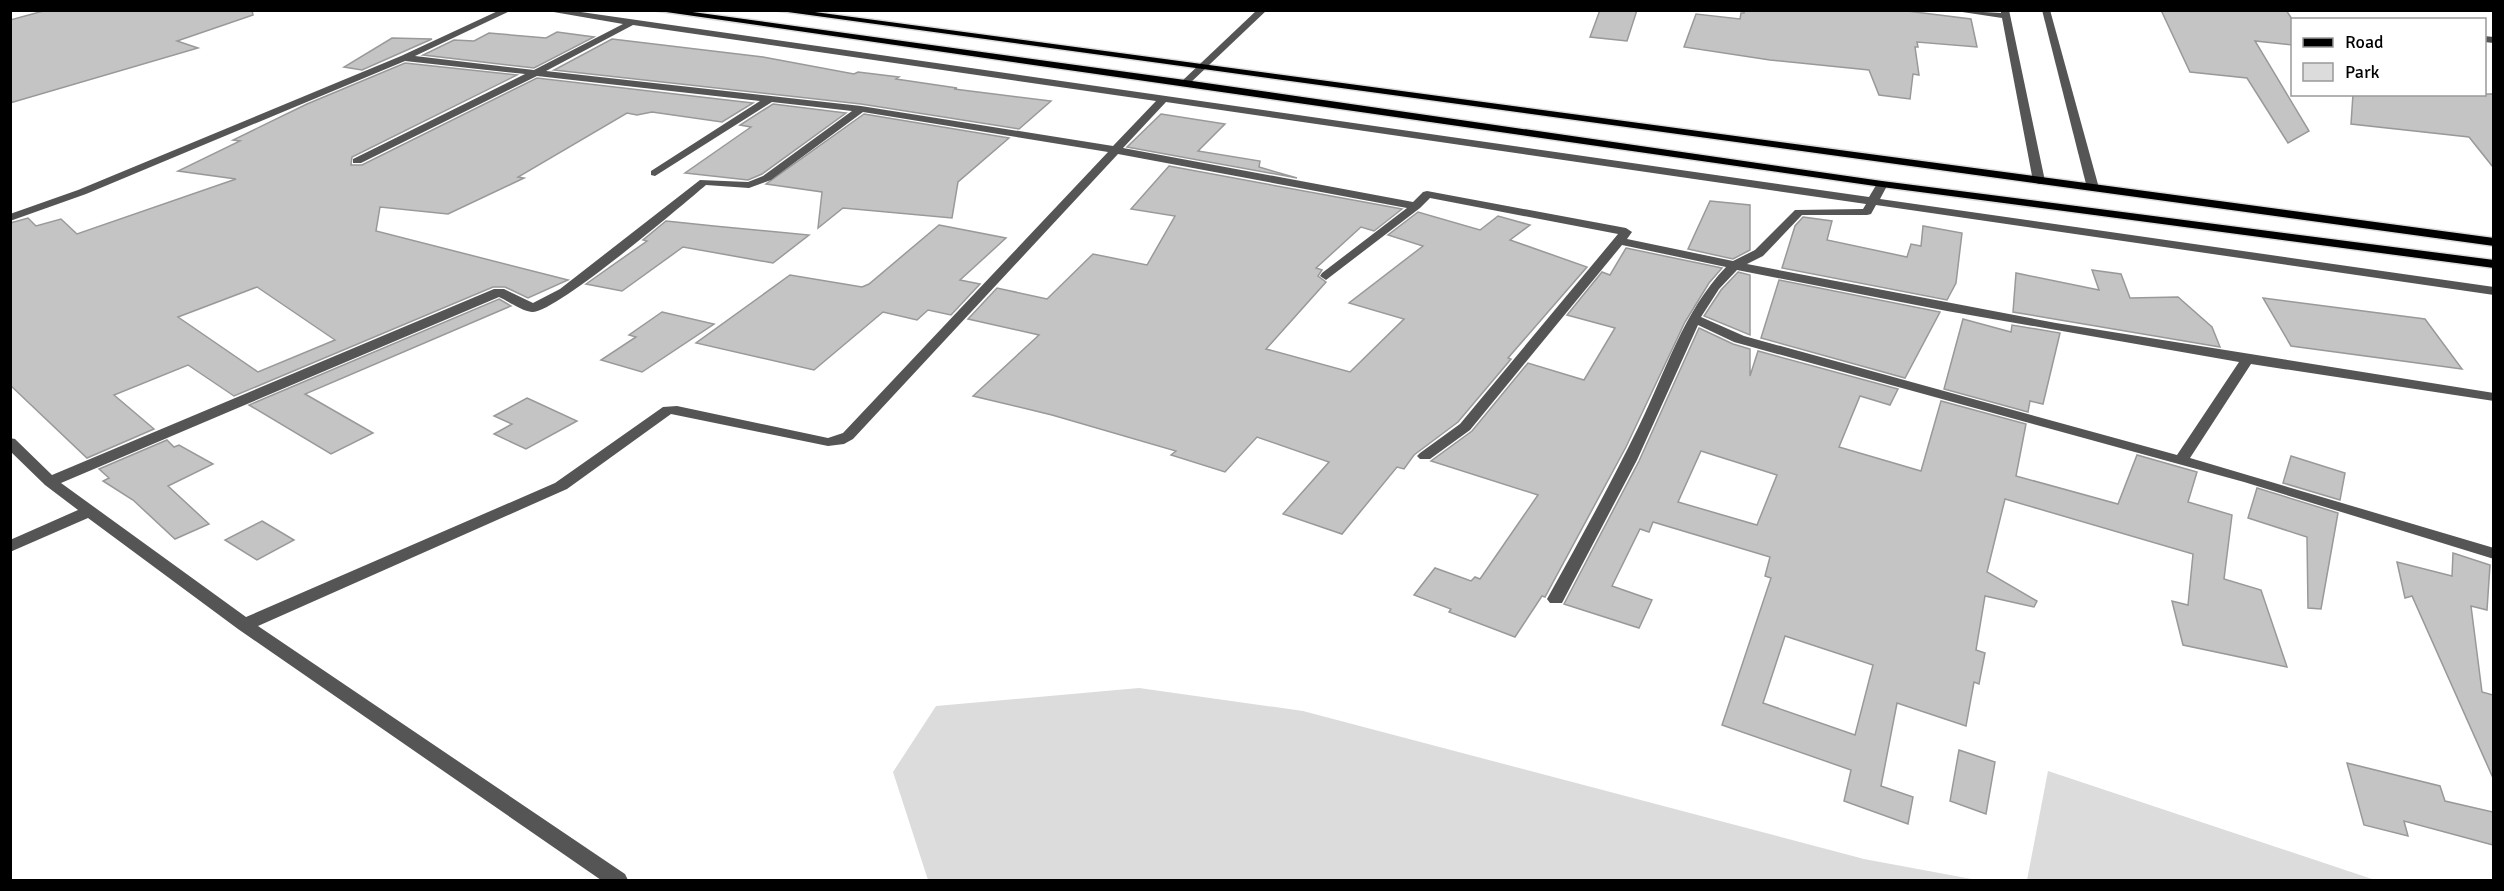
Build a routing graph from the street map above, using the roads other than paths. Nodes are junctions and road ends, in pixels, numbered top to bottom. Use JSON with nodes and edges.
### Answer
{"nodes":[{"id":1,"x":508,"y":10,"type":"edge"},
{"id":2,"x":546,"y":10,"type":"edge"},
{"id":3,"x":656,"y":10,"type":"edge"},
{"id":4,"x":777,"y":10,"type":"edge"},
{"id":5,"x":1263,"y":10,"type":"edge"},
{"id":6,"x":1953,"y":10,"type":"edge"},
{"id":7,"x":2046,"y":10,"type":"edge"},
{"id":8,"x":2005,"y":13,"type":"edge"},
{"id":9,"x":631,"y":23,"type":"junction"},
{"id":10,"x":404,"y":58,"type":"junction"},
{"id":11,"x":1201,"y":68,"type":"junction"},
{"id":12,"x":537,"y":72,"type":"junction"},
{"id":13,"x":1185,"y":83,"type":"junction"},
{"id":14,"x":770,"y":99,"type":"junction"},
{"id":15,"x":1163,"y":100,"type":"junction"},
{"id":16,"x":861,"y":109,"type":"junction"},
{"id":17,"x":1116,"y":150,"type":"junction"},
{"id":18,"x":357,"y":161,"type":"dead end"},
{"id":19,"x":655,"y":173,"type":"dead end"},
{"id":20,"x":2039,"y":181,"type":"junction"},
{"id":21,"x":1882,"y":184,"type":"junction"},
{"id":22,"x":2093,"y":188,"type":"junction"},
{"id":23,"x":1872,"y":203,"type":"junction"},
{"id":24,"x":1416,"y":206,"type":"junction"},
{"id":25,"x":10,"y":218,"type":"edge"},
{"id":26,"x":1621,"y":241,"type":"junction"},
{"id":27,"x":2493,"y":243,"type":"edge"},
{"id":28,"x":2493,"y":264,"type":"edge"},
{"id":29,"x":1734,"y":266,"type":"junction"},
{"id":30,"x":1326,"y":276,"type":"dead end"},
{"id":31,"x":2493,"y":291,"type":"edge"},
{"id":32,"x":1694,"y":318,"type":"junction"},
{"id":33,"x":2247,"y":360,"type":"junction"},
{"id":34,"x":2493,"y":397,"type":"edge"},
{"id":35,"x":10,"y":442,"type":"edge"},
{"id":36,"x":1425,"y":456,"type":"dead end"},
{"id":37,"x":2181,"y":460,"type":"junction"},
{"id":38,"x":50,"y":482,"type":"junction"},
{"id":39,"x":89,"y":511,"type":"junction"},
{"id":40,"x":10,"y":547,"type":"edge"},
{"id":41,"x":2493,"y":554,"type":"edge"},
{"id":42,"x":1556,"y":599,"type":"dead end"},
{"id":43,"x":244,"y":625,"type":"junction"},
{"id":44,"x":617,"y":880,"type":"edge"}],
"edges":[{"from":1,"to":10,"type":"street"},
{"from":2,"to":9,"type":"street"},
{"from":3,"to":13,"type":"main road"},
{"from":4,"to":11,"type":"main road"},
{"from":5,"to":11,"type":"street"},
{"from":6,"to":8,"type":"street"},
{"from":7,"to":22,"type":"street"},
{"from":8,"to":20,"type":"street"},
{"from":9,"to":12,"type":"street"},
{"from":9,"to":15,"type":"street"},
{"from":10,"to":12,"type":"street"},
{"from":10,"to":25,"type":"street"},
{"from":11,"to":13,"type":"street"},
{"from":11,"to":20,"type":"main road"},
{"from":12,"to":14,"type":"street"},
{"from":12,"to":18,"type":"street"},
{"from":13,"to":21,"type":"main road"},
{"from":14,"to":16,"type":"street"},
{"from":14,"to":19,"type":"street"},
{"from":15,"to":17,"type":"street"},
{"from":15,"to":23,"type":"street"},
{"from":16,"to":17,"type":"street"},
{"from":16,"to":38,"type":"street"},
{"from":17,"to":24,"type":"street"},
{"from":17,"to":43,"type":"street"},
{"from":20,"to":22,"type":"main road"},
{"from":21,"to":23,"type":"street"},
{"from":21,"to":28,"type":"main road"},
{"from":22,"to":27,"type":"main road"},
{"from":23,"to":29,"type":"street"},
{"from":23,"to":31,"type":"street"},
{"from":24,"to":26,"type":"street"},
{"from":24,"to":30,"type":"street"},
{"from":26,"to":29,"type":"street"},
{"from":26,"to":36,"type":"street"},
{"from":29,"to":32,"type":"street"},
{"from":29,"to":33,"type":"street"},
{"from":32,"to":37,"type":"street"},
{"from":32,"to":42,"type":"street"},
{"from":33,"to":34,"type":"street"},
{"from":33,"to":37,"type":"street"},
{"from":35,"to":38,"type":"street"},
{"from":37,"to":41,"type":"street"},
{"from":38,"to":39,"type":"street"},
{"from":39,"to":40,"type":"street"},
{"from":39,"to":43,"type":"street"},
{"from":43,"to":44,"type":"street"}]}
